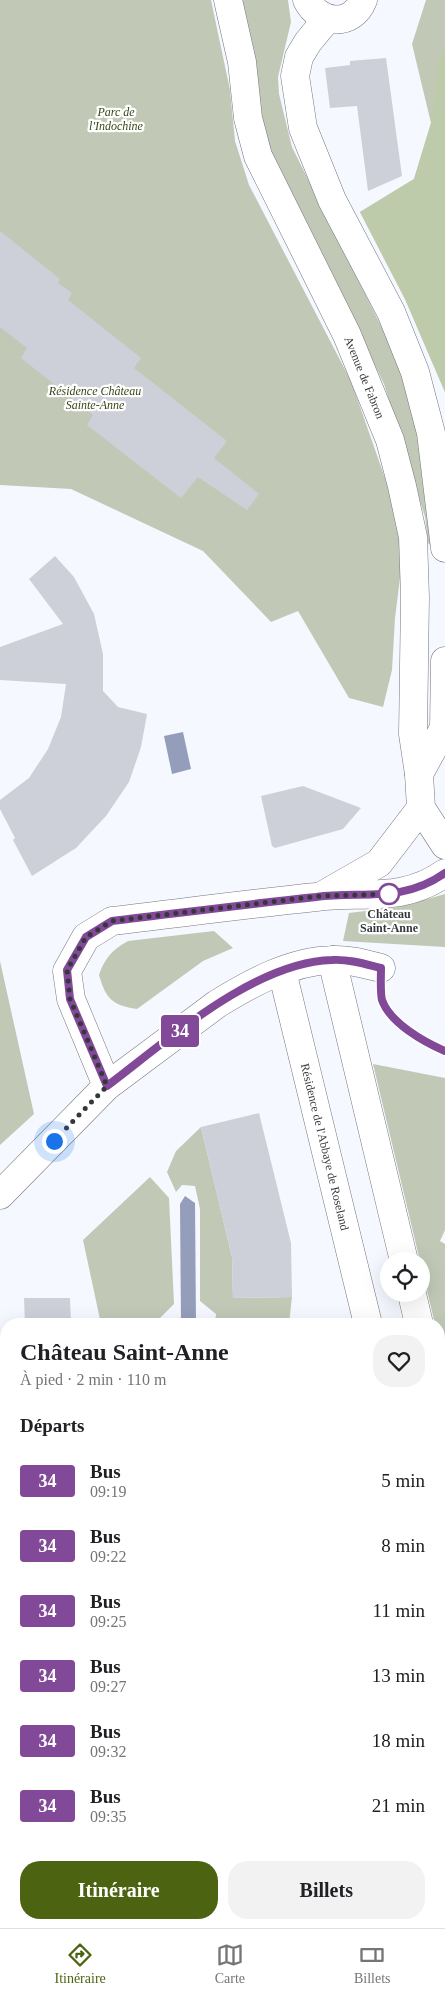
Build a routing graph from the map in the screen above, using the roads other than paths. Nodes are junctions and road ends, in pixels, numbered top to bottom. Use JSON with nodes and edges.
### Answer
{"nodes":[{"id":1,"x":228,"y":0,"type":"edge"},
{"id":2,"x":307,"y":0,"type":"edge"},
{"id":3,"x":363,"y":0,"type":"edge"},
{"id":4,"x":327,"y":19,"type":"junction"},
{"id":5,"x":445,"y":548,"type":"edge"},
{"id":6,"x":445,"y":660,"type":"edge"},
{"id":7,"x":419,"y":774,"type":"junction"},
{"id":8,"x":421,"y":808,"type":"junction"},
{"id":9,"x":445,"y":844,"type":"edge"},
{"id":10,"x":445,"y":873,"type":"edge"},
{"id":11,"x":320,"y":896,"type":"junction"},
{"id":12,"x":332,"y":960,"type":"junction"},
{"id":13,"x":381,"y":968,"type":"dead end"},
{"id":14,"x":282,"y":971,"type":"junction"},
{"id":15,"x":107,"y":1086,"type":"junction"},
{"id":16,"x":0,"y":1196,"type":"edge"},
{"id":17,"x":402,"y":1252,"type":"edge"},
{"id":18,"x":414,"y":1302,"type":"edge"},
{"id":19,"x":367,"y":1318,"type":"edge"},
{"id":20,"x":418,"y":1318,"type":"edge"}],
"edges":[{"from":1,"to":7,"type":"street","name":"Avenue de Fabron"},
{"from":2,"to":4,"type":"street"},
{"from":3,"to":4,"type":"street"},
{"from":4,"to":5,"type":"street"},
{"from":6,"to":7,"type":"street"},
{"from":7,"to":8,"type":"street","name":"Avenue de Fabron"},
{"from":8,"to":9,"type":"street"},
{"from":8,"to":11,"type":"street"},
{"from":10,"to":11,"type":"street"},
{"from":11,"to":15,"type":"street"},
{"from":12,"to":13,"type":"street"},
{"from":12,"to":14,"type":"street"},
{"from":12,"to":17,"type":"street"},
{"from":14,"to":15,"type":"street"},
{"from":14,"to":19,"type":"street","name":"Résidence de l'Abbaye de Roseland"},
{"from":15,"to":16,"type":"street"},
{"from":18,"to":20,"type":"street"}]}
